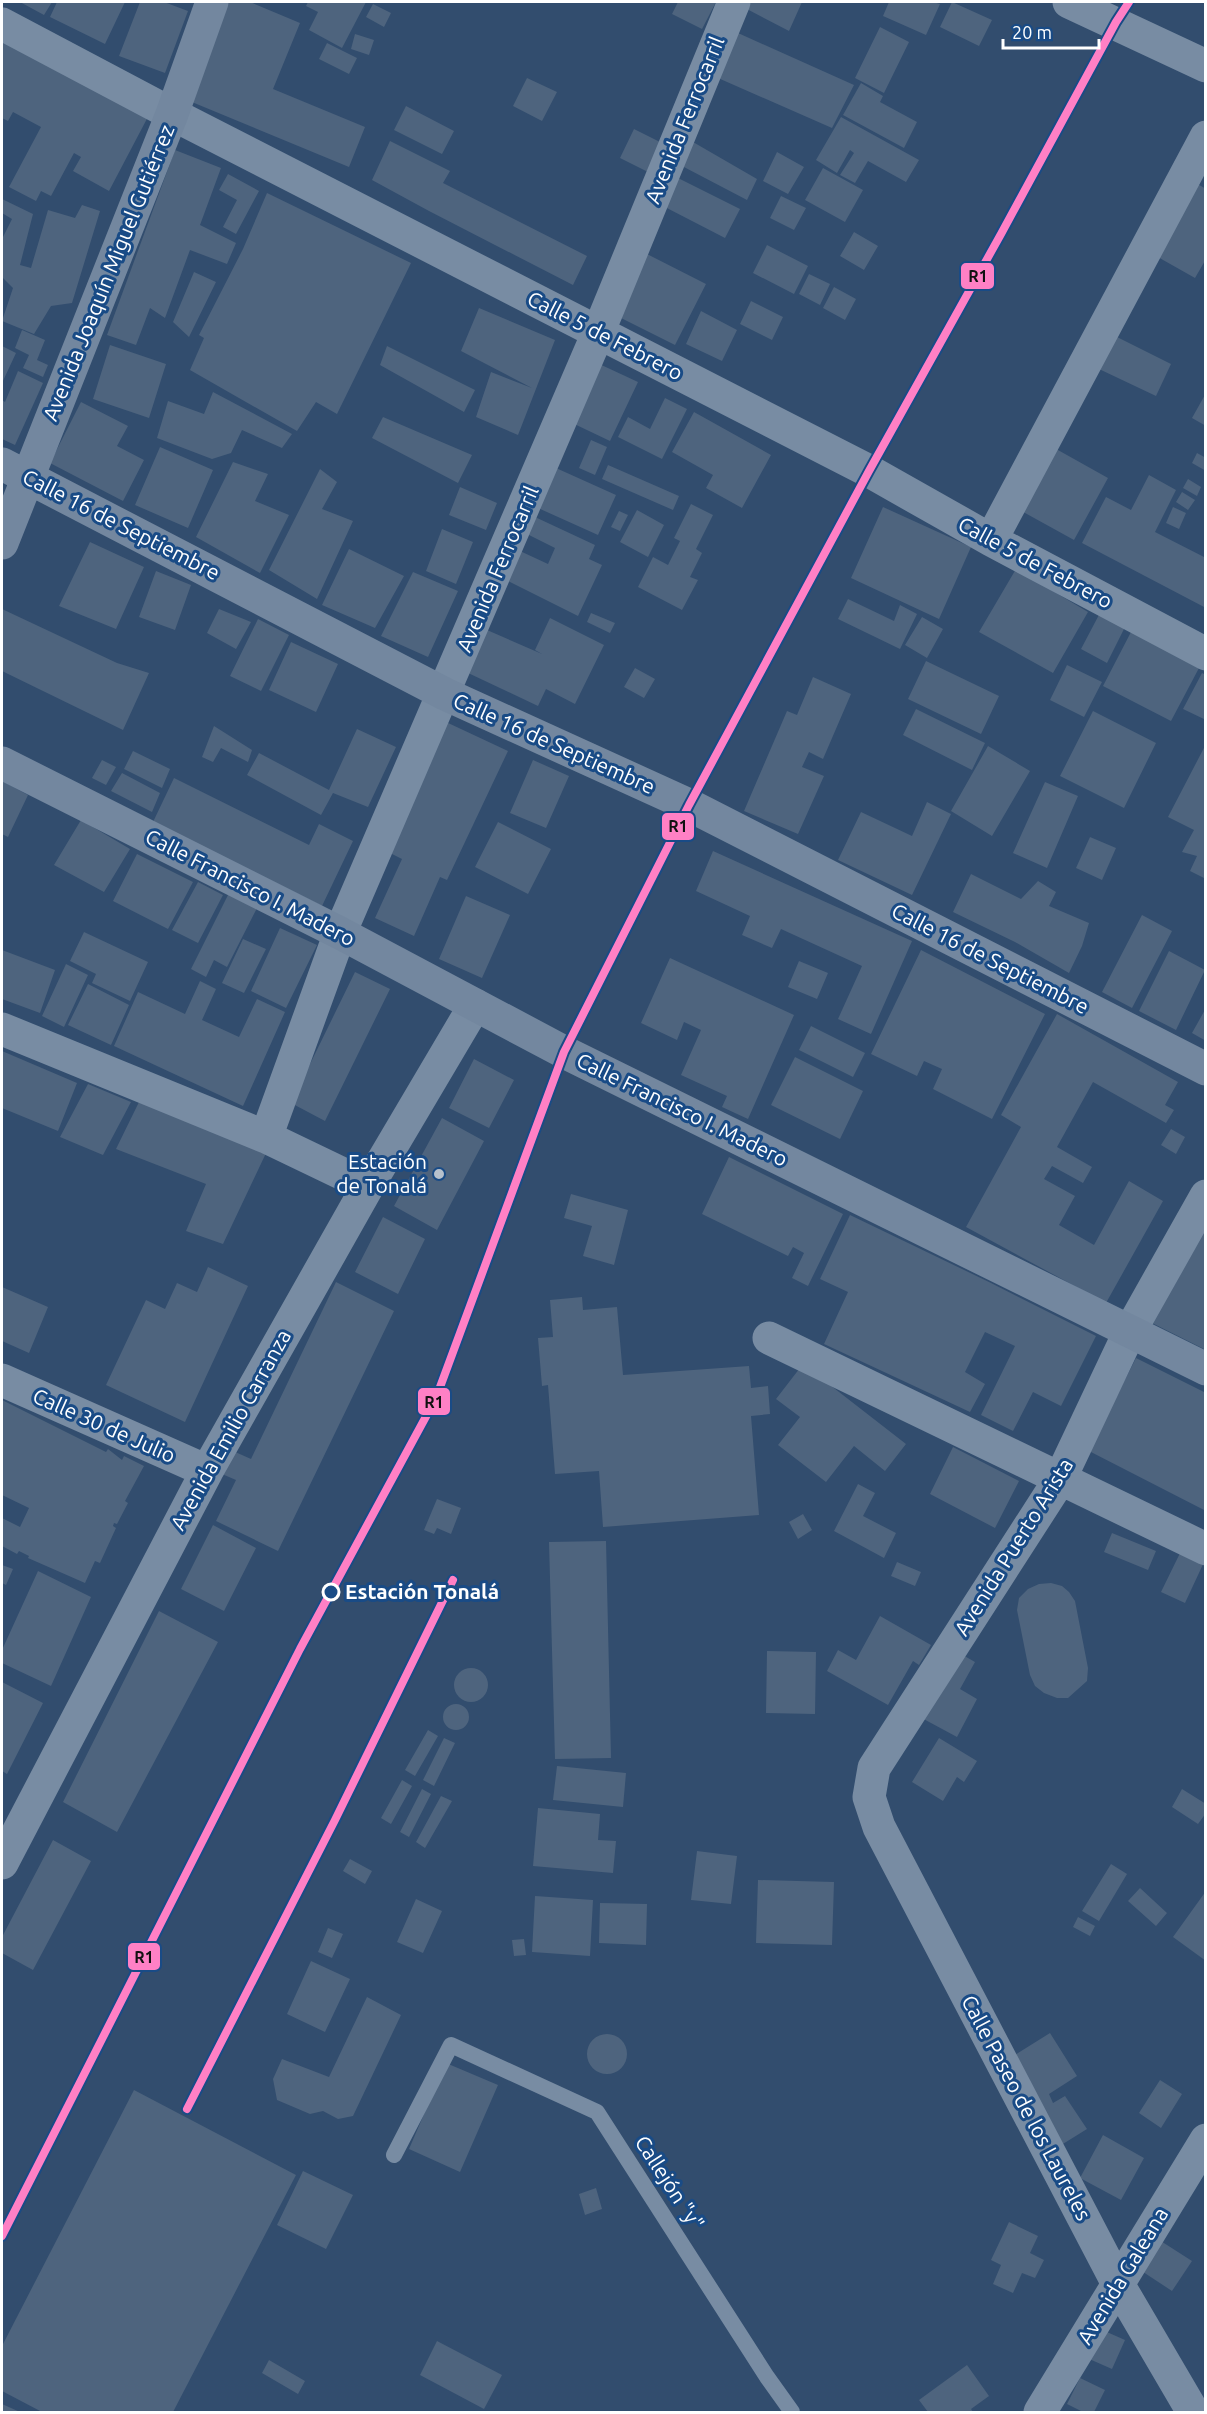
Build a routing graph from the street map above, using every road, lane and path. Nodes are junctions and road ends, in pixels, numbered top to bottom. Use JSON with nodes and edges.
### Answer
{"nodes":[{"id":1,"x":212,"y":2,"type":"edge"},
{"id":2,"x":734,"y":2,"type":"edge"},
{"id":3,"x":1069,"y":2,"type":"edge"},
{"id":4,"x":2,"y":24,"type":"edge"},
{"id":5,"x":1206,"y":66,"type":"edge"},
{"id":6,"x":172,"y":114,"type":"junction"},
{"id":7,"x":1206,"y":137,"type":"edge"},
{"id":8,"x":598,"y":333,"type":"junction"},
{"id":9,"x":15,"y":470,"type":"edge"},
{"id":10,"x":991,"y":540,"type":"junction"},
{"id":11,"x":2,"y":543,"type":"edge"},
{"id":12,"x":1206,"y":654,"type":"edge"},
{"id":13,"x":444,"y":694,"type":"junction"},
{"id":14,"x":2,"y":763,"type":"edge"},
{"id":15,"x":340,"y":933,"type":"junction"},
{"id":16,"x":475,"y":1005,"type":"junction"},
{"id":17,"x":2,"y":1029,"type":"edge"},
{"id":18,"x":1206,"y":1069,"type":"edge"},
{"id":19,"x":266,"y":1137,"type":"junction"},
{"id":20,"x":368,"y":1186,"type":"junction"},
{"id":21,"x":1206,"y":1196,"type":"edge"},
{"id":22,"x":1130,"y":1331,"type":"junction"},
{"id":23,"x":769,"y":1338,"type":"dead end"},
{"id":24,"x":1206,"y":1369,"type":"edge"},
{"id":25,"x":2,"y":1380,"type":"edge"},
{"id":26,"x":207,"y":1472,"type":"junction"},
{"id":27,"x":1060,"y":1479,"type":"junction"},
{"id":28,"x":1206,"y":1549,"type":"edge"},
{"id":29,"x":869,"y":1797,"type":"joint"},
{"id":30,"x":13,"y":1811,"type":"edge"},
{"id":31,"x":2,"y":1863,"type":"edge"},
{"id":32,"x":1206,"y":2140,"type":"edge"},
{"id":33,"x":394,"y":2155,"type":"dead end"},
{"id":34,"x":1118,"y":2284,"type":"junction"},
{"id":35,"x":792,"y":2412,"type":"edge"},
{"id":36,"x":1040,"y":2412,"type":"edge"},
{"id":37,"x":1193,"y":2412,"type":"edge"}],
"edges":[{"from":1,"to":6,"type":"main road","name":"Avenida Joaquín Miguel Gutiérrez"},
{"from":2,"to":8,"type":"street","name":"Avenida Ferrocarril"},
{"from":3,"to":5,"type":"street"},
{"from":4,"to":6,"type":"street","name":"Calle 5 de Febrero"},
{"from":6,"to":8,"type":"street","name":"Calle 5 de Febrero"},
{"from":6,"to":9,"type":"main road","name":"Avenida Joaquín Miguel Gutiérrez"},
{"from":7,"to":10,"type":"street"},
{"from":8,"to":10,"type":"street","name":"Calle 5 de Febrero"},
{"from":8,"to":13,"type":"street","name":"Avenida Ferrocarril"},
{"from":9,"to":11,"type":"main road","name":"Avenida Joaquín Miguel Gutiérrez"},
{"from":9,"to":13,"type":"main road","name":"Calle 16 de Septiembre"},
{"from":10,"to":12,"type":"street","name":"Calle 5 de Febrero"},
{"from":13,"to":15,"type":"street","name":"Avenida Ferrocarril"},
{"from":13,"to":18,"type":"main road","name":"Calle 16 de Septiembre"},
{"from":14,"to":15,"type":"main road","name":"Calle Francisco I. Madero"},
{"from":15,"to":16,"type":"main road","name":"Calle Francisco I. Madero"},
{"from":15,"to":19,"type":"street","name":"Avenida Ferrocarril"},
{"from":16,"to":20,"type":"street","name":"Avenida Emilio Carranza"},
{"from":16,"to":22,"type":"main road","name":"Calle Francisco I. Madero"},
{"from":17,"to":19,"type":"street"},
{"from":19,"to":20,"type":"street"},
{"from":20,"to":26,"type":"street","name":"Avenida Emilio Carranza"},
{"from":21,"to":22,"type":"street","name":"Avenida Puerto Arista"},
{"from":22,"to":24,"type":"main road","name":"Calle Francisco I. Madero"},
{"from":22,"to":27,"type":"street","name":"Avenida Puerto Arista"},
{"from":23,"to":27,"type":"street"},
{"from":25,"to":26,"type":"street","name":"Calle 30 de Julio"},
{"from":26,"to":30,"type":"street","name":"Avenida Emilio Carranza"},
{"from":27,"to":28,"type":"street"},
{"from":27,"to":29,"type":"street","name":"Avenida Puerto Arista"},
{"from":29,"to":34,"type":"street","name":"Calle Paseo de los Laureles"},
{"from":30,"to":31,"type":"street","name":"Avenida Emilio Carranza"},
{"from":32,"to":34,"type":"street","name":"Avenida Galeana"},
{"from":33,"to":35,"type":"lane","name":"Callejón \"y\""},
{"from":34,"to":36,"type":"street","name":"Avenida Galeana"},
{"from":34,"to":37,"type":"street","name":"Calle Paseo de los Laureles"}]}
